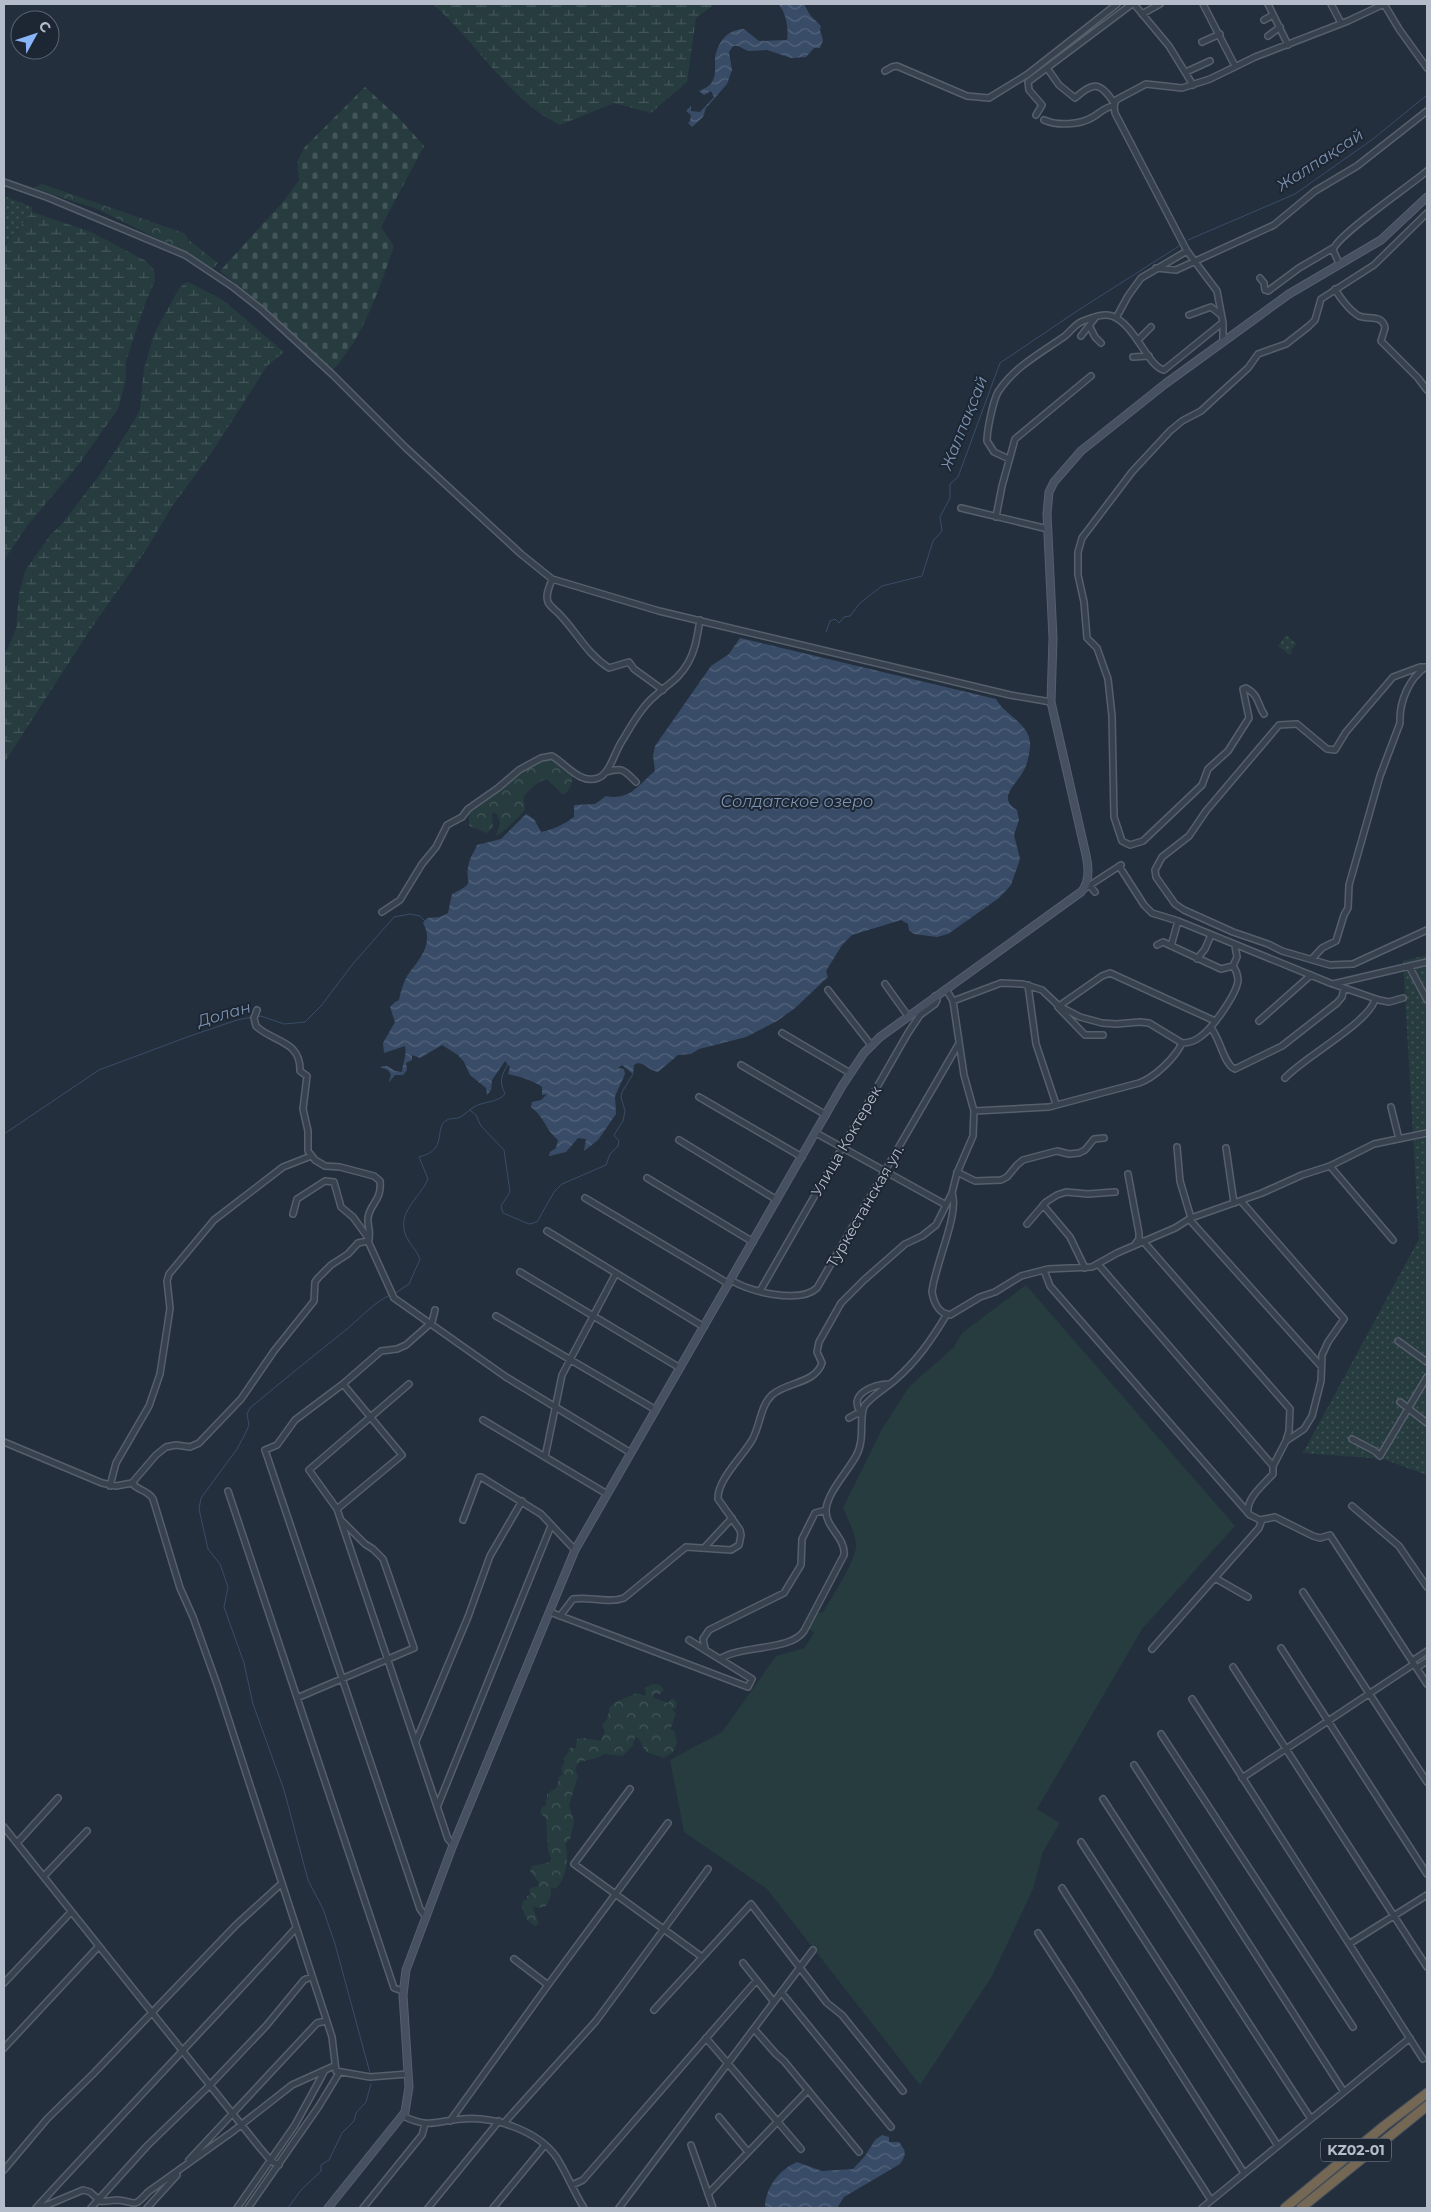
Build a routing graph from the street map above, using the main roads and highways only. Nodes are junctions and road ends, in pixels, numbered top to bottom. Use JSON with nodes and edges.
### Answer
{"nodes":[{"id":1,"x":1427,"y":197,"type":"edge"},
{"id":2,"x":1427,"y":2093,"type":"edge"},
{"id":3,"x":1427,"y":2106,"type":"edge"},
{"id":4,"x":328,"y":2208,"type":"edge"},
{"id":5,"x":1286,"y":2208,"type":"edge"},
{"id":6,"x":1301,"y":2208,"type":"edge"}],
"edges":[{"from":1,"to":4,"type":"main road"},
{"from":2,"to":5,"type":"highway","number":"KZ02-01"},
{"from":3,"to":6,"type":"highway","number":"KZ02-01"}]}
